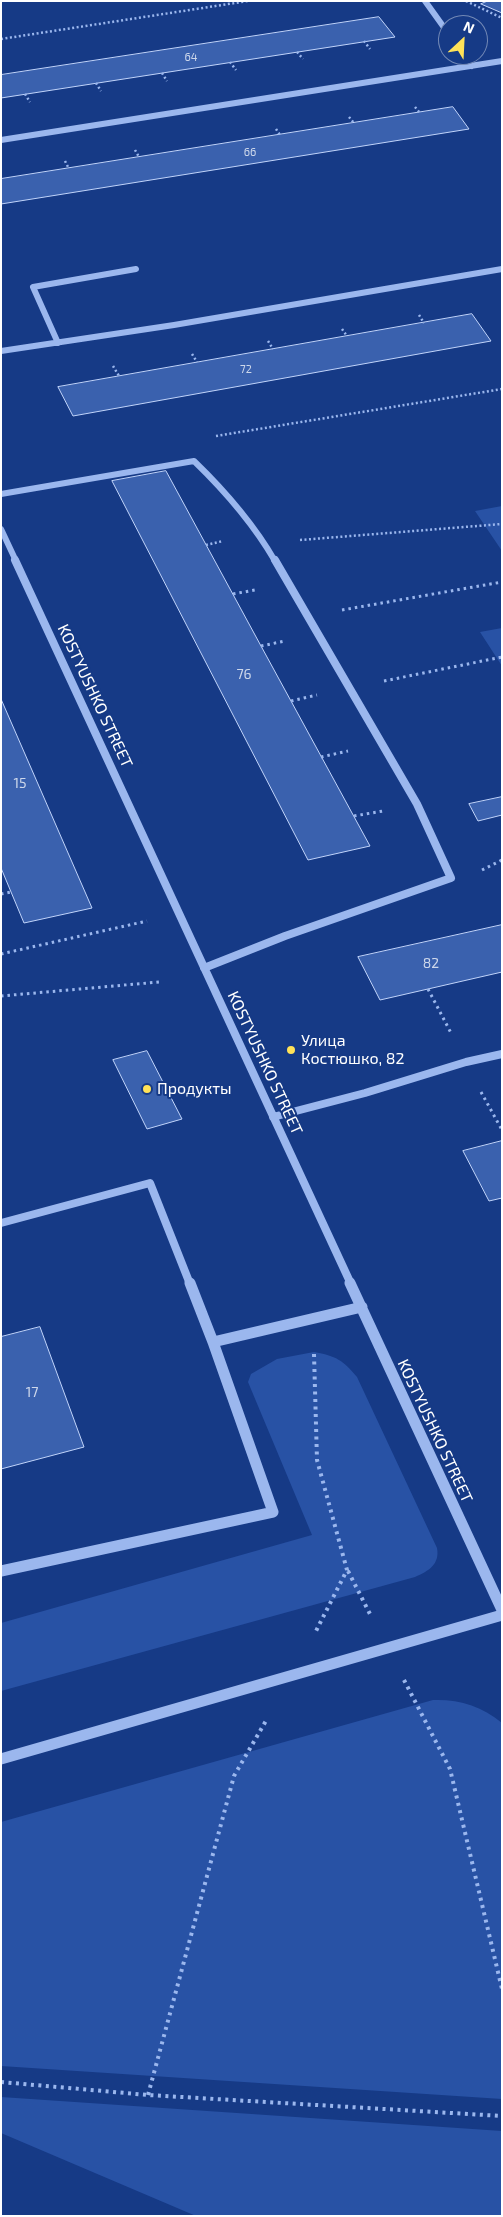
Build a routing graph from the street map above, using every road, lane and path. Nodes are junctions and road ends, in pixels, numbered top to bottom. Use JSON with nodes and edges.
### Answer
{"nodes":[{"id":1,"x":248,"y":1,"type":"edge"},
{"id":2,"x":424,"y":1,"type":"edge"},
{"id":3,"x":466,"y":1,"type":"edge"},
{"id":4,"x":502,"y":18,"type":"edge"},
{"id":5,"x":438,"y":20,"type":"edge"},
{"id":6,"x":1,"y":39,"type":"edge"},
{"id":7,"x":502,"y":61,"type":"edge"},
{"id":8,"x":472,"y":66,"type":"joint"},
{"id":9,"x":1,"y":140,"type":"edge"},
{"id":10,"x":502,"y":268,"type":"edge"},
{"id":11,"x":136,"y":269,"type":"dead end"},
{"id":12,"x":58,"y":343,"type":"junction"},
{"id":13,"x":1,"y":350,"type":"edge"},
{"id":14,"x":502,"y":389,"type":"edge"},
{"id":15,"x":207,"y":438,"type":"dead end"},
{"id":16,"x":1,"y":494,"type":"edge"},
{"id":17,"x":502,"y":524,"type":"edge"},
{"id":18,"x":1,"y":529,"type":"edge"},
{"id":19,"x":262,"y":538,"type":"junction"},
{"id":20,"x":502,"y":582,"type":"edge"},
{"id":21,"x":308,"y":616,"type":"junction"},
{"id":22,"x":502,"y":656,"type":"edge"},
{"id":23,"x":349,"y":688,"type":"junction"},
{"id":24,"x":11,"y":892,"type":"dead end"},
{"id":25,"x":1,"y":894,"type":"edge"},
{"id":26,"x":179,"y":914,"type":"junction"},
{"id":27,"x":1,"y":954,"type":"edge"},
{"id":28,"x":204,"y":968,"type":"junction"},
{"id":29,"x":159,"y":982,"type":"dead end"},
{"id":30,"x":1,"y":996,"type":"edge"},
{"id":31,"x":502,"y":1054,"type":"edge"},
{"id":32,"x":273,"y":1117,"type":"junction"},
{"id":33,"x":1,"y":1223,"type":"edge"},
{"id":34,"x":362,"y":1307,"type":"junction"},
{"id":35,"x":213,"y":1342,"type":"junction"},
{"id":36,"x":347,"y":1570,"type":"dead end"},
{"id":37,"x":1,"y":1571,"type":"edge"},
{"id":38,"x":502,"y":1610,"type":"edge"},
{"id":39,"x":502,"y":1615,"type":"edge"},
{"id":40,"x":387,"y":1648,"type":"junction"},
{"id":41,"x":1,"y":1759,"type":"edge"},
{"id":42,"x":502,"y":1989,"type":"edge"},
{"id":43,"x":1,"y":2082,"type":"edge"},
{"id":44,"x":502,"y":2116,"type":"edge"}],
"edges":[{"from":1,"to":6,"type":"path"},
{"from":2,"to":5,"type":"lane"},
{"from":3,"to":4,"type":"path"},
{"from":7,"to":8,"type":"lane"},
{"from":8,"to":9,"type":"lane"},
{"from":10,"to":12,"type":"street"},
{"from":11,"to":12,"type":"street"},
{"from":12,"to":13,"type":"street"},
{"from":14,"to":15,"type":"path"},
{"from":16,"to":19,"type":"street"},
{"from":17,"to":19,"type":"path"},
{"from":18,"to":26,"type":"street","name":"KOSTYUSHKO STREET"},
{"from":19,"to":21,"type":"street"},
{"from":20,"to":21,"type":"path"},
{"from":21,"to":23,"type":"street"},
{"from":22,"to":23,"type":"path"},
{"from":23,"to":28,"type":"street"},
{"from":24,"to":25,"type":"path"},
{"from":26,"to":27,"type":"path"},
{"from":26,"to":28,"type":"street","name":"KOSTYUSHKO STREET"},
{"from":28,"to":32,"type":"street","name":"KOSTYUSHKO STREET"},
{"from":29,"to":30,"type":"path"},
{"from":31,"to":32,"type":"street"},
{"from":32,"to":34,"type":"street","name":"KOSTYUSHKO STREET"},
{"from":33,"to":35,"type":"street"},
{"from":34,"to":35,"type":"street"},
{"from":34,"to":38,"type":"street","name":"KOSTYUSHKO STREET"},
{"from":35,"to":37,"type":"street"},
{"from":36,"to":40,"type":"path"},
{"from":39,"to":40,"type":"street"},
{"from":40,"to":41,"type":"street"},
{"from":40,"to":42,"type":"path"},
{"from":43,"to":44,"type":"path"}]}
